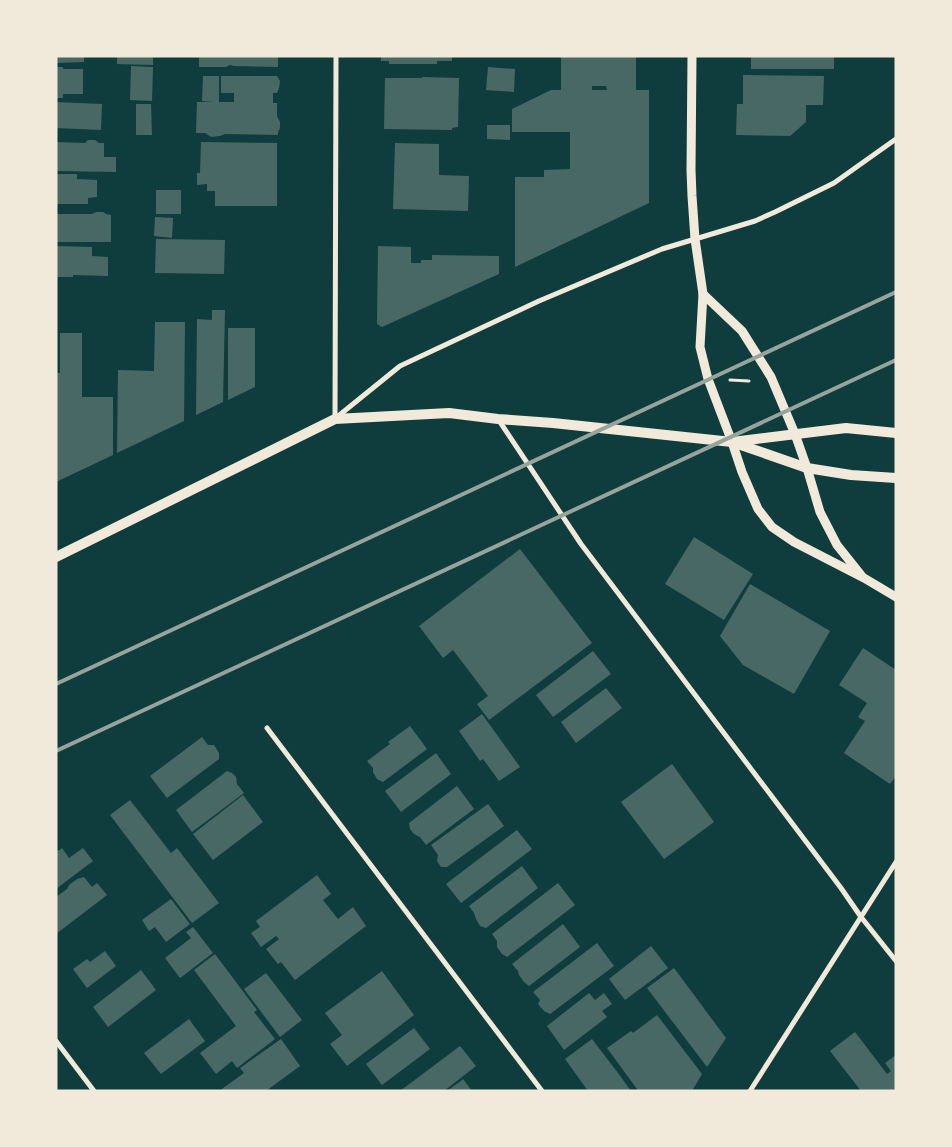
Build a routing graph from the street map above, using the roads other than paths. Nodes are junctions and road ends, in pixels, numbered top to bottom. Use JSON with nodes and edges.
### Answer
{"nodes":[{"id":1,"x":336,"y":56,"type":"edge"},
{"id":2,"x":692,"y":56,"type":"edge"},
{"id":3,"x":896,"y":139,"type":"edge"},
{"id":4,"x":695,"y":239,"type":"junction"},
{"id":5,"x":703,"y":294,"type":"junction"},
{"id":6,"x":335,"y":419,"type":"junction"},
{"id":7,"x":498,"y":419,"type":"junction"},
{"id":8,"x":896,"y":433,"type":"edge"},
{"id":9,"x":795,"y":434,"type":"junction"},
{"id":10,"x":732,"y":442,"type":"junction"},
{"id":11,"x":807,"y":468,"type":"junction"},
{"id":12,"x":896,"y":478,"type":"edge"},
{"id":13,"x":56,"y":557,"type":"edge"},
{"id":14,"x":864,"y":578,"type":"junction"},
{"id":15,"x":896,"y":597,"type":"edge"},
{"id":16,"x":267,"y":728,"type":"dead end"},
{"id":17,"x":896,"y":862,"type":"edge"},
{"id":18,"x":861,"y":917,"type":"junction"},
{"id":19,"x":896,"y":962,"type":"edge"},
{"id":20,"x":56,"y":1041,"type":"edge"},
{"id":21,"x":94,"y":1091,"type":"edge"},
{"id":22,"x":542,"y":1091,"type":"edge"},
{"id":23,"x":750,"y":1091,"type":"edge"}],
"edges":[{"from":1,"to":6,"type":"street"},
{"from":2,"to":4,"type":"street"},
{"from":3,"to":4,"type":"street"},
{"from":4,"to":5,"type":"street"},
{"from":4,"to":6,"type":"street"},
{"from":5,"to":9,"type":"street"},
{"from":5,"to":10,"type":"street"},
{"from":6,"to":7,"type":"main road"},
{"from":6,"to":13,"type":"main road"},
{"from":7,"to":10,"type":"main road"},
{"from":7,"to":18,"type":"street"},
{"from":8,"to":9,"type":"main road"},
{"from":9,"to":10,"type":"main road"},
{"from":9,"to":11,"type":"street"},
{"from":10,"to":11,"type":"main road"},
{"from":10,"to":14,"type":"street"},
{"from":11,"to":12,"type":"main road"},
{"from":11,"to":14,"type":"street"},
{"from":14,"to":15,"type":"street"},
{"from":16,"to":22,"type":"street"},
{"from":17,"to":18,"type":"street"},
{"from":18,"to":19,"type":"street"},
{"from":18,"to":23,"type":"street"},
{"from":20,"to":21,"type":"street"}]}
